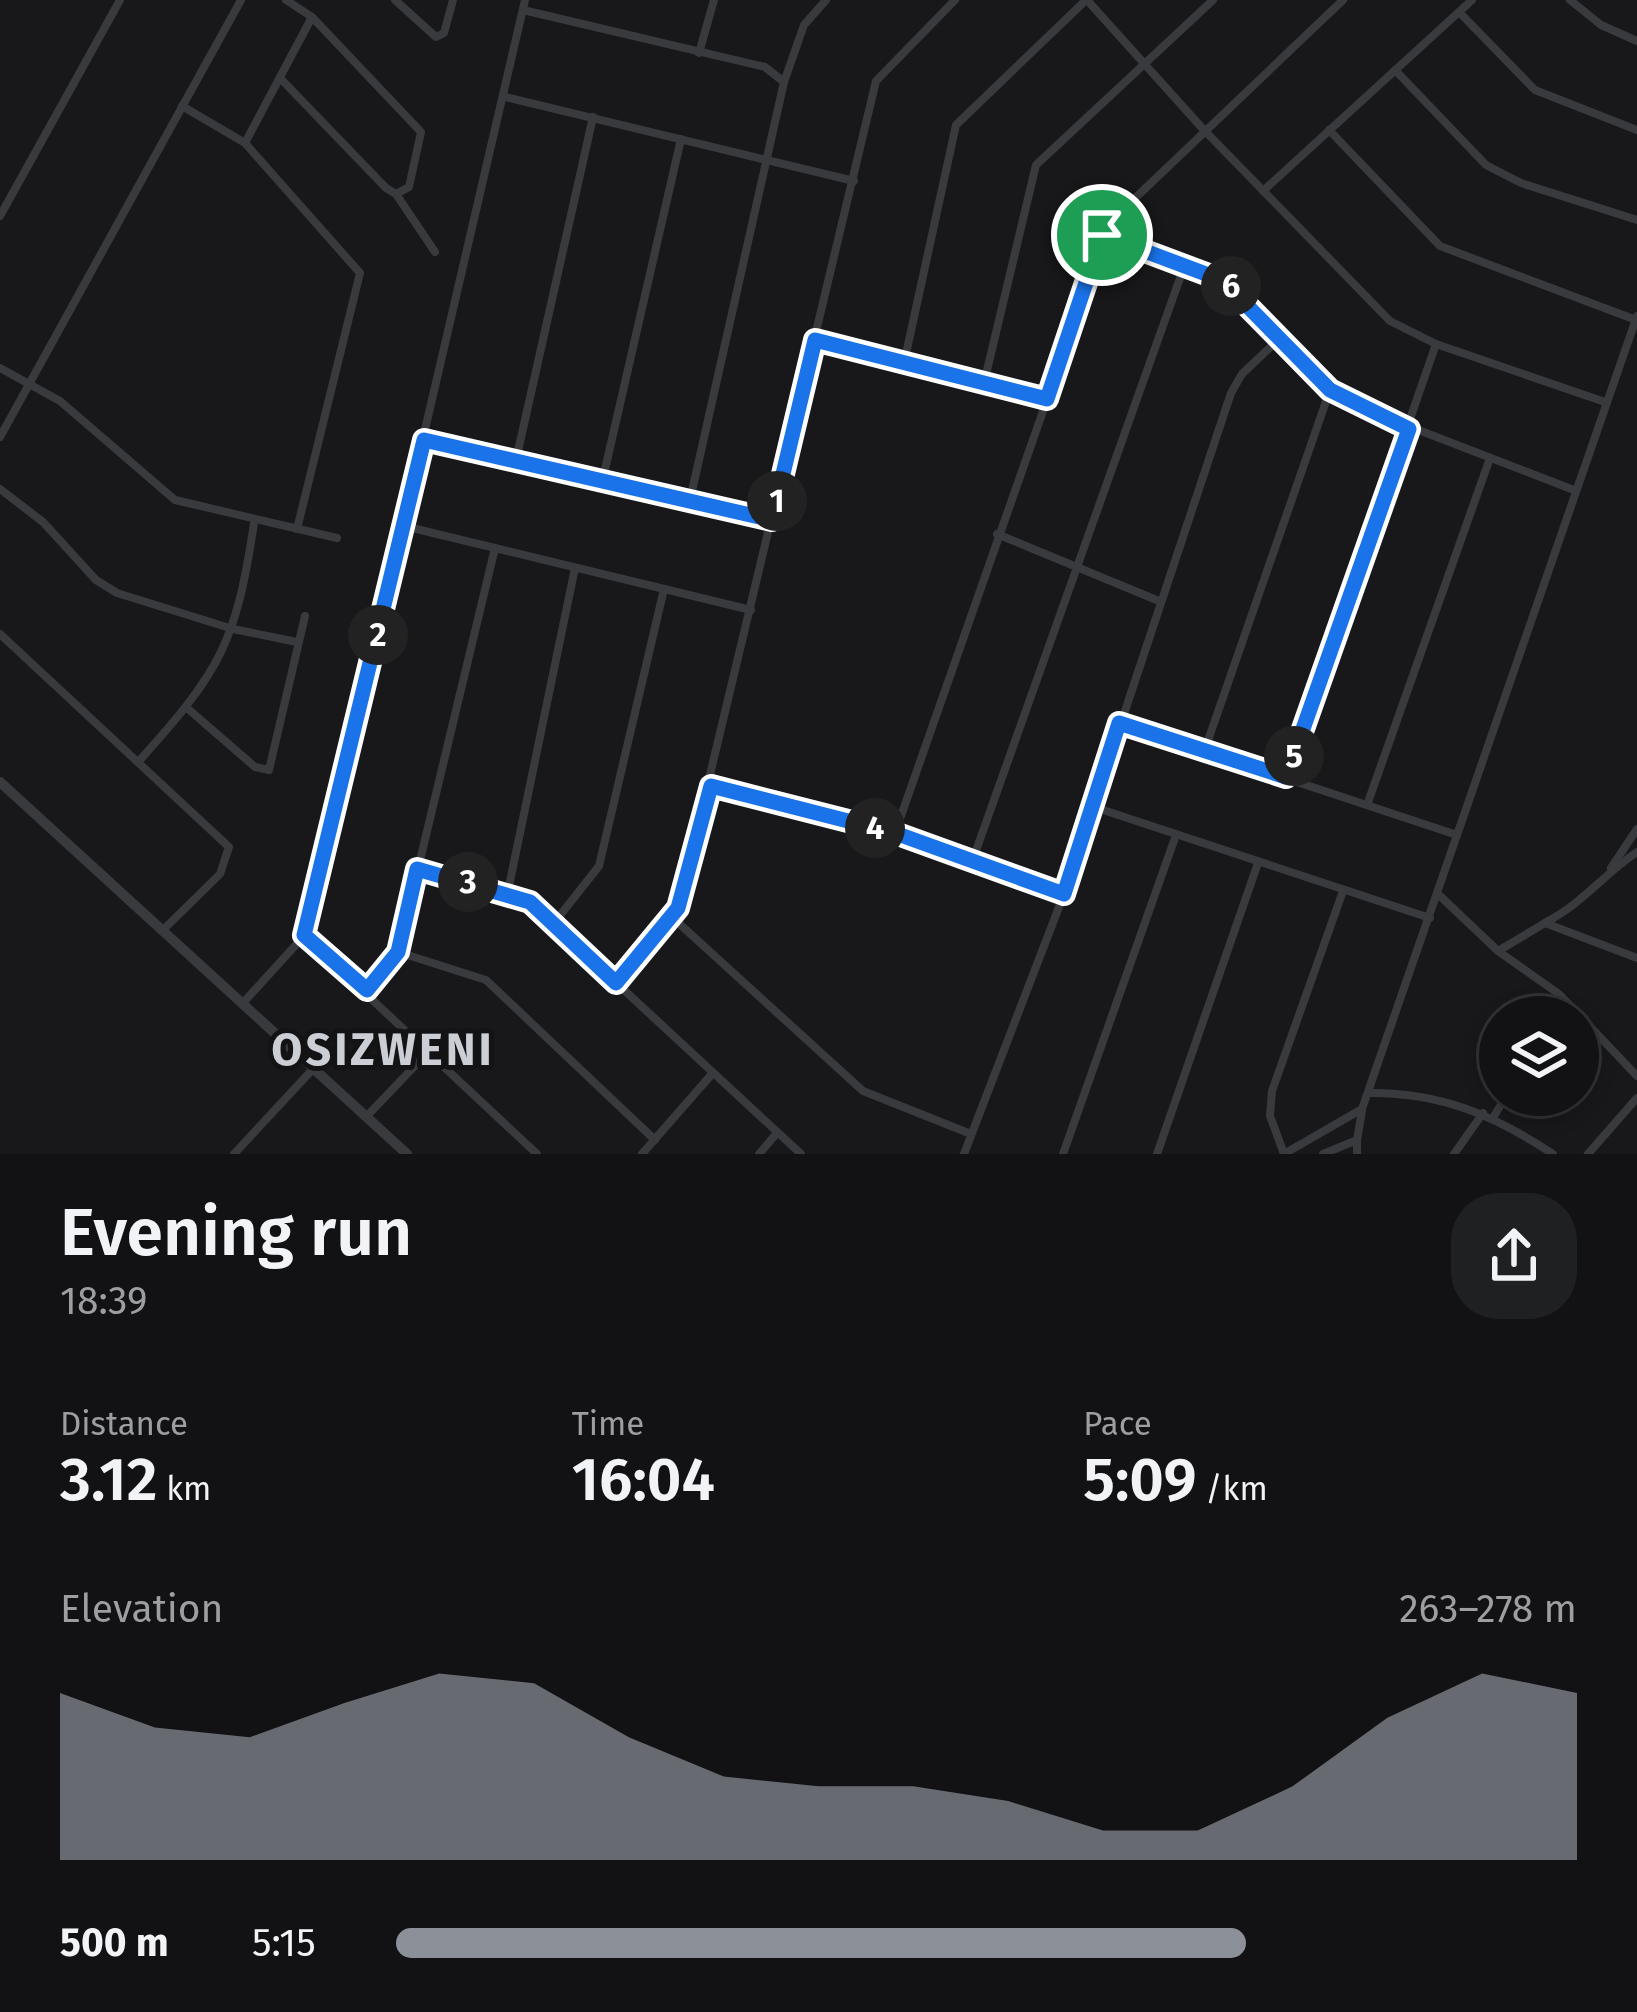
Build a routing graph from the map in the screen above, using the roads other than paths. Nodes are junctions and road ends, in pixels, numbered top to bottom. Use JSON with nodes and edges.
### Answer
{"nodes":[{"id":1,"x":120,"y":0,"type":"edge"},
{"id":2,"x":242,"y":0,"type":"edge"},
{"id":3,"x":286,"y":0,"type":"edge"},
{"id":4,"x":394,"y":0,"type":"edge"},
{"id":5,"x":453,"y":0,"type":"edge"},
{"id":6,"x":715,"y":0,"type":"edge"},
{"id":7,"x":826,"y":0,"type":"edge"},
{"id":8,"x":955,"y":0,"type":"edge"},
{"id":9,"x":1086,"y":0,"type":"edge"},
{"id":10,"x":1213,"y":0,"type":"edge"},
{"id":11,"x":1343,"y":0,"type":"edge"},
{"id":12,"x":1472,"y":0,"type":"edge"},
{"id":13,"x":1570,"y":0,"type":"edge"},
{"id":14,"x":524,"y":5,"type":"edge"},
{"id":15,"x":1459,"y":12,"type":"junction"},
{"id":16,"x":312,"y":17,"type":"junction"},
{"id":17,"x":1637,"y":41,"type":"edge"},
{"id":18,"x":699,"y":53,"type":"junction"},
{"id":19,"x":790,"y":58,"type":"junction"},
{"id":20,"x":1144,"y":62,"type":"junction"},
{"id":21,"x":765,"y":67,"type":"junction"},
{"id":22,"x":1395,"y":70,"type":"junction"},
{"id":23,"x":281,"y":79,"type":"junction"},
{"id":24,"x":784,"y":82,"type":"junction"},
{"id":25,"x":505,"y":98,"type":"junction"},
{"id":26,"x":182,"y":106,"type":"junction"},
{"id":27,"x":592,"y":117,"type":"junction"},
{"id":28,"x":1202,"y":129,"type":"junction"},
{"id":29,"x":1329,"y":130,"type":"junction"},
{"id":30,"x":1637,"y":130,"type":"edge"},
{"id":31,"x":681,"y":139,"type":"junction"},
{"id":32,"x":245,"y":143,"type":"junction"},
{"id":33,"x":767,"y":160,"type":"junction"},
{"id":34,"x":854,"y":181,"type":"junction"},
{"id":35,"x":1263,"y":191,"type":"junction"},
{"id":36,"x":395,"y":194,"type":"junction"},
{"id":37,"x":0,"y":215,"type":"edge"},
{"id":38,"x":1637,"y":220,"type":"edge"},
{"id":39,"x":1102,"y":235,"type":"junction"},
{"id":40,"x":435,"y":252,"type":"dead end"},
{"id":41,"x":1185,"y":264,"type":"junction"},
{"id":42,"x":1636,"y":318,"type":"edge"},
{"id":43,"x":1282,"y":337,"type":"junction"},
{"id":44,"x":815,"y":340,"type":"junction"},
{"id":45,"x":1436,"y":344,"type":"junction"},
{"id":46,"x":904,"y":363,"type":"junction"},
{"id":47,"x":0,"y":368,"type":"edge"},
{"id":48,"x":984,"y":383,"type":"junction"},
{"id":49,"x":28,"y":384,"type":"junction"},
{"id":50,"x":1330,"y":390,"type":"junction"},
{"id":51,"x":1047,"y":399,"type":"junction"},
{"id":52,"x":1605,"y":402,"type":"junction"},
{"id":53,"x":1409,"y":429,"type":"junction"},
{"id":54,"x":0,"y":437,"type":"edge"},
{"id":55,"x":424,"y":440,"type":"junction"},
{"id":56,"x":1490,"y":458,"type":"junction"},
{"id":57,"x":516,"y":460,"type":"junction"},
{"id":58,"x":603,"y":478,"type":"junction"},
{"id":59,"x":0,"y":489,"type":"edge"},
{"id":60,"x":1574,"y":490,"type":"junction"},
{"id":61,"x":690,"y":500,"type":"junction"},
{"id":62,"x":772,"y":520,"type":"junction"},
{"id":63,"x":254,"y":523,"type":"junction"},
{"id":64,"x":404,"y":526,"type":"junction"},
{"id":65,"x":297,"y":529,"type":"junction"},
{"id":66,"x":997,"y":534,"type":"junction"},
{"id":67,"x":337,"y":538,"type":"dead end"},
{"id":68,"x":495,"y":548,"type":"junction"},
{"id":69,"x":1077,"y":566,"type":"junction"},
{"id":70,"x":575,"y":568,"type":"junction"},
{"id":71,"x":664,"y":589,"type":"junction"},
{"id":72,"x":1159,"y":602,"type":"junction"},
{"id":73,"x":751,"y":610,"type":"junction"},
{"id":74,"x":304,"y":616,"type":"dead end"},
{"id":75,"x":233,"y":629,"type":"junction"},
{"id":76,"x":0,"y":634,"type":"edge"},
{"id":77,"x":297,"y":642,"type":"junction"},
{"id":78,"x":188,"y":707,"type":"junction"},
{"id":79,"x":1119,"y":723,"type":"junction"},
{"id":80,"x":1204,"y":752,"type":"junction"},
{"id":81,"x":140,"y":761,"type":"junction"},
{"id":82,"x":1286,"y":777,"type":"junction"},
{"id":83,"x":0,"y":782,"type":"edge"},
{"id":84,"x":711,"y":786,"type":"junction"},
{"id":85,"x":1367,"y":805,"type":"junction"},
{"id":86,"x":1091,"y":806,"type":"junction"},
{"id":87,"x":1637,"y":829,"type":"edge"},
{"id":88,"x":895,"y":833,"type":"junction"},
{"id":89,"x":1176,"y":835,"type":"junction"},
{"id":90,"x":1457,"y":835,"type":"junction"},
{"id":91,"x":1637,"y":852,"type":"edge"},
{"id":92,"x":973,"y":859,"type":"junction"},
{"id":93,"x":1258,"y":862,"type":"junction"},
{"id":94,"x":417,"y":869,"type":"junction"},
{"id":95,"x":1611,"y":869,"type":"junction"},
{"id":96,"x":508,"y":891,"type":"junction"},
{"id":97,"x":1342,"y":891,"type":"junction"},
{"id":98,"x":1064,"y":894,"type":"junction"},
{"id":99,"x":1438,"y":894,"type":"junction"},
{"id":100,"x":673,"y":918,"type":"junction"},
{"id":101,"x":1430,"y":918,"type":"junction"},
{"id":102,"x":554,"y":923,"type":"junction"},
{"id":103,"x":1545,"y":923,"type":"junction"},
{"id":104,"x":163,"y":930,"type":"junction"},
{"id":105,"x":304,"y":935,"type":"junction"},
{"id":106,"x":1498,"y":951,"type":"junction"},
{"id":107,"x":398,"y":952,"type":"junction"},
{"id":108,"x":1637,"y":958,"type":"edge"},
{"id":109,"x":616,"y":983,"type":"junction"},
{"id":110,"x":367,"y":990,"type":"junction"},
{"id":111,"x":242,"y":1005,"type":"junction"},
{"id":112,"x":430,"y":1050,"type":"junction"},
{"id":113,"x":314,"y":1068,"type":"junction"},
{"id":114,"x":712,"y":1073,"type":"junction"},
{"id":115,"x":1637,"y":1076,"type":"edge"},
{"id":116,"x":1368,"y":1093,"type":"junction"},
{"id":117,"x":1637,"y":1098,"type":"edge"},
{"id":118,"x":1362,"y":1109,"type":"junction"},
{"id":119,"x":1479,"y":1112,"type":"edge"},
{"id":120,"x":1481,"y":1116,"type":"edge"},
{"id":121,"x":1496,"y":1116,"type":"edge"},
{"id":122,"x":366,"y":1117,"type":"junction"},
{"id":123,"x":777,"y":1133,"type":"junction"},
{"id":124,"x":971,"y":1134,"type":"junction"},
{"id":125,"x":655,"y":1140,"type":"junction"},
{"id":126,"x":1357,"y":1140,"type":"junction"},
{"id":127,"x":234,"y":1154,"type":"edge"},
{"id":128,"x":406,"y":1154,"type":"edge"},
{"id":129,"x":537,"y":1154,"type":"edge"},
{"id":130,"x":642,"y":1154,"type":"edge"},
{"id":131,"x":759,"y":1154,"type":"edge"},
{"id":132,"x":801,"y":1154,"type":"edge"},
{"id":133,"x":964,"y":1154,"type":"edge"},
{"id":134,"x":1063,"y":1154,"type":"edge"},
{"id":135,"x":1157,"y":1154,"type":"edge"},
{"id":136,"x":1284,"y":1154,"type":"edge"},
{"id":137,"x":1323,"y":1154,"type":"edge"},
{"id":138,"x":1357,"y":1154,"type":"edge"},
{"id":139,"x":1454,"y":1154,"type":"edge"},
{"id":140,"x":1553,"y":1154,"type":"edge"},
{"id":141,"x":1588,"y":1154,"type":"edge"}],
"edges":[{"from":1,"to":37,"type":"street"},
{"from":2,"to":26,"type":"street"},
{"from":3,"to":16,"type":"street"},
{"from":4,"to":5,"type":"street"},
{"from":6,"to":18,"type":"street"},
{"from":7,"to":19,"type":"street"},
{"from":8,"to":34,"type":"street"},
{"from":9,"to":20,"type":"street"},
{"from":9,"to":46,"type":"street"},
{"from":10,"to":20,"type":"street"},
{"from":11,"to":28,"type":"street"},
{"from":12,"to":15,"type":"street"},
{"from":13,"to":17,"type":"street"},
{"from":14,"to":18,"type":"street"},
{"from":14,"to":25,"type":"street"},
{"from":15,"to":22,"type":"street"},
{"from":15,"to":30,"type":"street"},
{"from":16,"to":23,"type":"street"},
{"from":16,"to":36,"type":"street"},
{"from":18,"to":21,"type":"street"},
{"from":19,"to":21,"type":"street"},
{"from":19,"to":24,"type":"street"},
{"from":20,"to":28,"type":"street"},
{"from":20,"to":48,"type":"street"},
{"from":21,"to":24,"type":"street"},
{"from":22,"to":29,"type":"street"},
{"from":22,"to":38,"type":"street"},
{"from":23,"to":32,"type":"street"},
{"from":23,"to":36,"type":"street"},
{"from":24,"to":33,"type":"street"},
{"from":25,"to":27,"type":"street"},
{"from":25,"to":55,"type":"street"},
{"from":26,"to":32,"type":"street"},
{"from":26,"to":49,"type":"street"},
{"from":27,"to":31,"type":"street"},
{"from":27,"to":57,"type":"street"},
{"from":28,"to":35,"type":"street"},
{"from":28,"to":39,"type":"street"},
{"from":29,"to":35,"type":"street"},
{"from":29,"to":42,"type":"street"},
{"from":31,"to":33,"type":"street"},
{"from":31,"to":58,"type":"street"},
{"from":32,"to":65,"type":"street"},
{"from":33,"to":34,"type":"street"},
{"from":33,"to":61,"type":"street"},
{"from":34,"to":44,"type":"street"},
{"from":35,"to":45,"type":"street"},
{"from":36,"to":40,"type":"street"},
{"from":39,"to":41,"type":"street"},
{"from":39,"to":51,"type":"street"},
{"from":41,"to":43,"type":"street"},
{"from":41,"to":69,"type":"street"},
{"from":42,"to":52,"type":"street"},
{"from":43,"to":50,"type":"street"},
{"from":43,"to":72,"type":"street"},
{"from":44,"to":46,"type":"street"},
{"from":44,"to":62,"type":"street"},
{"from":45,"to":52,"type":"street"},
{"from":45,"to":53,"type":"street"},
{"from":46,"to":48,"type":"street"},
{"from":47,"to":49,"type":"street"},
{"from":48,"to":51,"type":"street"},
{"from":49,"to":54,"type":"street"},
{"from":49,"to":63,"type":"street"},
{"from":50,"to":53,"type":"street"},
{"from":50,"to":80,"type":"street"},
{"from":51,"to":66,"type":"street"},
{"from":52,"to":60,"type":"street"},
{"from":53,"to":56,"type":"street"},
{"from":53,"to":82,"type":"street"},
{"from":55,"to":57,"type":"street"},
{"from":55,"to":64,"type":"street"},
{"from":56,"to":60,"type":"street"},
{"from":56,"to":85,"type":"street"},
{"from":57,"to":58,"type":"street"},
{"from":58,"to":61,"type":"street"},
{"from":59,"to":75,"type":"street"},
{"from":60,"to":90,"type":"street"},
{"from":61,"to":62,"type":"street"},
{"from":62,"to":73,"type":"street"},
{"from":63,"to":65,"type":"street"},
{"from":63,"to":75,"type":"street"},
{"from":64,"to":68,"type":"street"},
{"from":64,"to":105,"type":"street"},
{"from":65,"to":67,"type":"street"},
{"from":66,"to":69,"type":"street"},
{"from":66,"to":88,"type":"street"},
{"from":68,"to":70,"type":"street"},
{"from":68,"to":94,"type":"street"},
{"from":69,"to":72,"type":"street"},
{"from":69,"to":92,"type":"street"},
{"from":70,"to":71,"type":"street"},
{"from":70,"to":96,"type":"street"},
{"from":71,"to":73,"type":"street"},
{"from":71,"to":102,"type":"street"},
{"from":72,"to":79,"type":"street"},
{"from":73,"to":84,"type":"street"},
{"from":74,"to":77,"type":"street"},
{"from":75,"to":77,"type":"street"},
{"from":75,"to":78,"type":"street"},
{"from":76,"to":81,"type":"street"},
{"from":77,"to":78,"type":"street"},
{"from":78,"to":81,"type":"street"},
{"from":79,"to":80,"type":"street"},
{"from":79,"to":86,"type":"street"},
{"from":80,"to":82,"type":"street"},
{"from":81,"to":104,"type":"street"},
{"from":82,"to":85,"type":"street"},
{"from":83,"to":104,"type":"street"},
{"from":84,"to":88,"type":"street"},
{"from":84,"to":100,"type":"street"},
{"from":85,"to":90,"type":"street"},
{"from":86,"to":89,"type":"street"},
{"from":86,"to":98,"type":"street"},
{"from":87,"to":95,"type":"street"},
{"from":88,"to":92,"type":"street"},
{"from":89,"to":93,"type":"street"},
{"from":89,"to":134,"type":"street"},
{"from":90,"to":99,"type":"street"},
{"from":91,"to":95,"type":"street"},
{"from":92,"to":98,"type":"street"},
{"from":93,"to":97,"type":"street"},
{"from":93,"to":135,"type":"street"},
{"from":94,"to":96,"type":"street"},
{"from":94,"to":107,"type":"street"},
{"from":95,"to":103,"type":"street"},
{"from":96,"to":102,"type":"street"},
{"from":97,"to":101,"type":"street"},
{"from":97,"to":136,"type":"street"},
{"from":98,"to":124,"type":"street"},
{"from":99,"to":101,"type":"street"},
{"from":99,"to":106,"type":"street"},
{"from":100,"to":109,"type":"street"},
{"from":100,"to":124,"type":"street"},
{"from":101,"to":116,"type":"street"},
{"from":102,"to":109,"type":"street"},
{"from":103,"to":106,"type":"street"},
{"from":103,"to":108,"type":"street"},
{"from":104,"to":111,"type":"street"},
{"from":105,"to":110,"type":"street"},
{"from":105,"to":111,"type":"street"},
{"from":106,"to":115,"type":"street"},
{"from":107,"to":110,"type":"street"},
{"from":107,"to":125,"type":"street"},
{"from":109,"to":114,"type":"street"},
{"from":110,"to":112,"type":"street"},
{"from":111,"to":113,"type":"street"},
{"from":112,"to":122,"type":"street"},
{"from":112,"to":129,"type":"street"},
{"from":113,"to":122,"type":"street"},
{"from":113,"to":127,"type":"street"},
{"from":114,"to":123,"type":"street"},
{"from":114,"to":125,"type":"street"},
{"from":116,"to":118,"type":"street"},
{"from":116,"to":119,"type":"street"},
{"from":117,"to":141,"type":"street"},
{"from":118,"to":126,"type":"street"},
{"from":118,"to":136,"type":"street"},
{"from":120,"to":139,"type":"street"},
{"from":121,"to":140,"type":"street"},
{"from":122,"to":128,"type":"street"},
{"from":123,"to":131,"type":"street"},
{"from":123,"to":132,"type":"street"},
{"from":124,"to":133,"type":"street"},
{"from":125,"to":130,"type":"street"},
{"from":126,"to":137,"type":"street"},
{"from":126,"to":138,"type":"street"}]}
